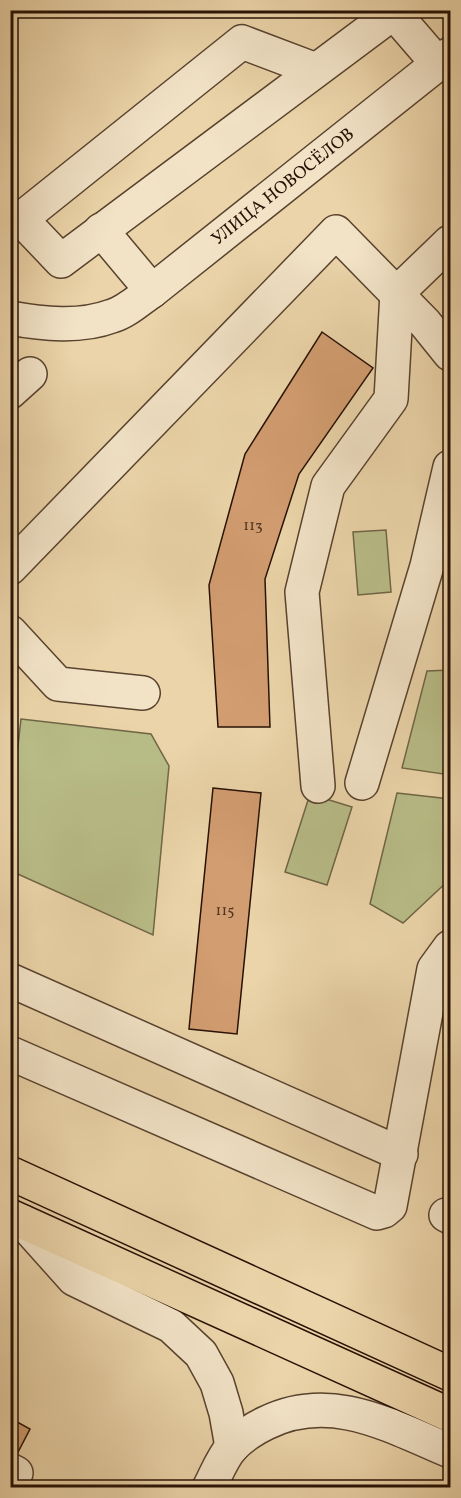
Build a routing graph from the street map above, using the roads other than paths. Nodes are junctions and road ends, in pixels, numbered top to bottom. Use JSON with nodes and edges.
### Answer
{"nodes":[{"id":1,"x":379,"y":15,"type":"edge"},
{"id":2,"x":444,"y":59,"type":"edge"},
{"id":3,"x":316,"y":70,"type":"junction"},
{"id":4,"x":101,"y":230,"type":"junction"},
{"id":5,"x":450,"y":242,"type":"edge"},
{"id":6,"x":152,"y":291,"type":"junction"},
{"id":7,"x":397,"y":293,"type":"junction"},
{"id":8,"x":10,"y":318,"type":"edge"},
{"id":9,"x":450,"y":354,"type":"edge"},
{"id":10,"x":450,"y":468,"type":"edge"},
{"id":11,"x":10,"y":568,"type":"edge"},
{"id":12,"x":10,"y":632,"type":"edge"},
{"id":13,"x":143,"y":693,"type":"dead end"},
{"id":14,"x":362,"y":783,"type":"dead end"},
{"id":15,"x":318,"y":786,"type":"dead end"},
{"id":16,"x":450,"y":947,"type":"edge"},
{"id":17,"x":10,"y":980,"type":"edge"},
{"id":18,"x":10,"y":1053,"type":"edge"},
{"id":19,"x":400,"y":1154,"type":"junction"},
{"id":20,"x":10,"y":1173,"type":"edge"},
{"id":21,"x":17,"y":1219,"type":"edge"},
{"id":22,"x":450,"y":1374,"type":"edge"},
{"id":23,"x":450,"y":1416,"type":"edge"},
{"id":24,"x":232,"y":1447,"type":"junction"},
{"id":25,"x":450,"y":1451,"type":"edge"},
{"id":26,"x":10,"y":1470,"type":"edge"},
{"id":27,"x":10,"y":1483,"type":"edge"},
{"id":28,"x":209,"y":1488,"type":"edge"}],
"edges":[{"from":1,"to":2,"type":"street"},
{"from":1,"to":3,"type":"street"},
{"from":2,"to":6,"type":"street","name":"УЛИЦА НОВОСЁЛОВ"},
{"from":3,"to":4,"type":"street"},
{"from":3,"to":4,"type":"street"},
{"from":4,"to":6,"type":"street"},
{"from":5,"to":7,"type":"street"},
{"from":6,"to":8,"type":"street","name":"УЛИЦА НОВОСЁЛОВ"},
{"from":7,"to":9,"type":"street"},
{"from":7,"to":11,"type":"street"},
{"from":7,"to":15,"type":"street"},
{"from":10,"to":14,"type":"street"},
{"from":12,"to":13,"type":"street"},
{"from":16,"to":19,"type":"street"},
{"from":17,"to":19,"type":"street"},
{"from":18,"to":19,"type":"street"},
{"from":20,"to":22,"type":"highway"},
{"from":21,"to":23,"type":"highway"},
{"from":21,"to":24,"type":"street"},
{"from":24,"to":25,"type":"street"},
{"from":24,"to":28,"type":"street"},
{"from":26,"to":27,"type":"street"}]}
